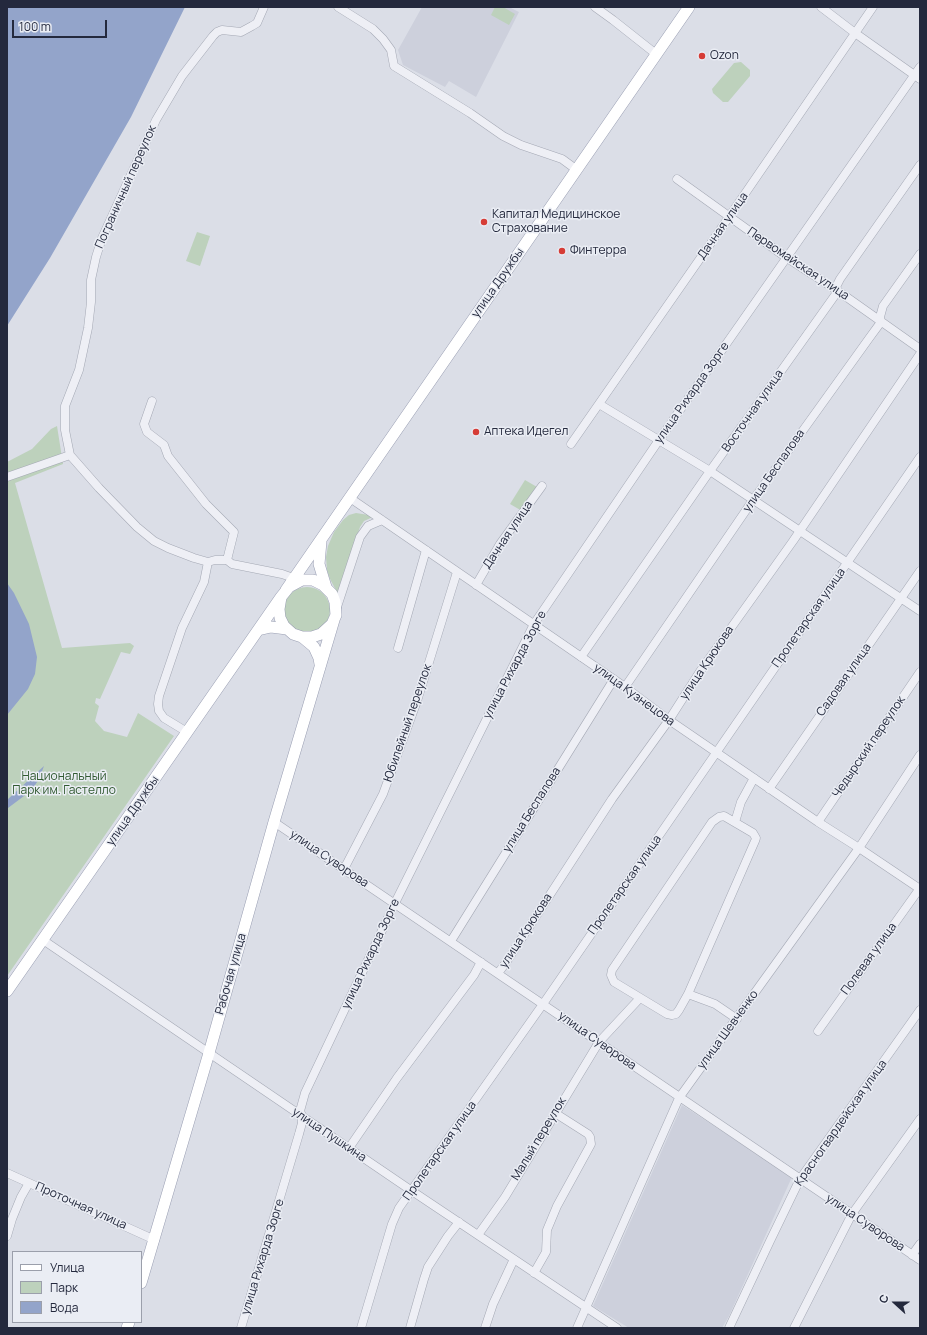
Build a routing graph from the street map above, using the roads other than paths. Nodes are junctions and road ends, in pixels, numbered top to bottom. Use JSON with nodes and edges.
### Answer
{"nodes":[{"id":1,"x":264,"y":7,"type":"edge"},
{"id":2,"x":338,"y":7,"type":"edge"},
{"id":3,"x":595,"y":7,"type":"edge"},
{"id":4,"x":689,"y":7,"type":"edge"},
{"id":5,"x":821,"y":7,"type":"edge"},
{"id":6,"x":873,"y":7,"type":"edge"},
{"id":7,"x":854,"y":33,"type":"junction"},
{"id":8,"x":656,"y":54,"type":"junction"},
{"id":9,"x":920,"y":67,"type":"edge"},
{"id":10,"x":917,"y":77,"type":"edge"},
{"id":11,"x":920,"y":165,"type":"edge"},
{"id":12,"x":578,"y":170,"type":"junction"},
{"id":13,"x":677,"y":179,"type":"dead end"},
{"id":14,"x":729,"y":217,"type":"junction"},
{"id":15,"x":920,"y":254,"type":"edge"},
{"id":16,"x":787,"y":258,"type":"junction"},
{"id":17,"x":838,"y":291,"type":"junction"},
{"id":18,"x":881,"y":322,"type":"junction"},
{"id":19,"x":920,"y":349,"type":"edge"},
{"id":20,"x":920,"y":354,"type":"edge"},
{"id":21,"x":152,"y":401,"type":"dead end"},
{"id":22,"x":599,"y":404,"type":"junction"},
{"id":23,"x":659,"y":440,"type":"junction"},
{"id":24,"x":571,"y":444,"type":"dead end"},
{"id":25,"x":70,"y":455,"type":"junction"},
{"id":26,"x":920,"y":457,"type":"edge"},
{"id":27,"x":710,"y":471,"type":"junction"},
{"id":28,"x":7,"y":477,"type":"edge"},
{"id":29,"x":542,"y":486,"type":"dead end"},
{"id":30,"x":350,"y":498,"type":"junction"},
{"id":31,"x":753,"y":500,"type":"junction"},
{"id":32,"x":382,"y":520,"type":"junction"},
{"id":33,"x":799,"y":531,"type":"junction"},
{"id":34,"x":321,"y":539,"type":"junction"},
{"id":35,"x":426,"y":550,"type":"junction"},
{"id":36,"x":226,"y":560,"type":"junction"},
{"id":37,"x":208,"y":562,"type":"junction"},
{"id":38,"x":847,"y":563,"type":"junction"},
{"id":39,"x":920,"y":571,"type":"edge"},
{"id":40,"x":457,"y":572,"type":"junction"},
{"id":41,"x":298,"y":579,"type":"junction"},
{"id":42,"x":476,"y":585,"type":"junction"},
{"id":43,"x":326,"y":587,"type":"junction"},
{"id":44,"x":283,"y":593,"type":"junction"},
{"id":45,"x":901,"y":598,"type":"junction"},
{"id":46,"x":920,"y":611,"type":"edge"},
{"id":47,"x":335,"y":615,"type":"junction"},
{"id":48,"x":534,"y":624,"type":"junction"},
{"id":49,"x":287,"y":629,"type":"junction"},
{"id":50,"x":258,"y":630,"type":"junction"},
{"id":51,"x":302,"y":637,"type":"junction"},
{"id":52,"x":398,"y":648,"type":"dead end"},
{"id":53,"x":581,"y":657,"type":"junction"},
{"id":54,"x":320,"y":665,"type":"junction"},
{"id":55,"x":920,"y":672,"type":"edge"},
{"id":56,"x":614,"y":679,"type":"junction"},
{"id":57,"x":626,"y":687,"type":"junction"},
{"id":58,"x":668,"y":720,"type":"junction"},
{"id":59,"x":187,"y":732,"type":"junction"},
{"id":60,"x":716,"y":752,"type":"junction"},
{"id":61,"x":920,"y":755,"type":"edge"},
{"id":62,"x":754,"y":778,"type":"junction"},
{"id":63,"x":769,"y":789,"type":"junction"},
{"id":64,"x":274,"y":822,"type":"junction"},
{"id":65,"x":735,"y":822,"type":"junction"},
{"id":66,"x":818,"y":822,"type":"junction"},
{"id":67,"x":860,"y":848,"type":"junction"},
{"id":68,"x":344,"y":869,"type":"junction"},
{"id":69,"x":920,"y":888,"type":"edge"},
{"id":70,"x":395,"y":903,"type":"junction"},
{"id":71,"x":43,"y":940,"type":"junction"},
{"id":72,"x":451,"y":941,"type":"junction"},
{"id":73,"x":481,"y":962,"type":"junction"},
{"id":74,"x":498,"y":973,"type":"junction"},
{"id":75,"x":7,"y":990,"type":"edge"},
{"id":76,"x":688,"y":994,"type":"junction"},
{"id":77,"x":640,"y":998,"type":"junction"},
{"id":78,"x":543,"y":1004,"type":"junction"},
{"id":79,"x":920,"y":1010,"type":"edge"},
{"id":80,"x":737,"y":1019,"type":"junction"},
{"id":81,"x":818,"y":1031,"type":"dead end"},
{"id":82,"x":598,"y":1042,"type":"junction"},
{"id":83,"x":209,"y":1053,"type":"junction"},
{"id":84,"x":679,"y":1098,"type":"junction"},
{"id":85,"x":555,"y":1113,"type":"junction"},
{"id":86,"x":302,"y":1116,"type":"junction"},
{"id":87,"x":920,"y":1119,"type":"edge"},
{"id":88,"x":349,"y":1148,"type":"junction"},
{"id":89,"x":7,"y":1173,"type":"edge"},
{"id":90,"x":800,"y":1180,"type":"junction"},
{"id":91,"x":29,"y":1183,"type":"junction"},
{"id":92,"x":412,"y":1191,"type":"junction"},
{"id":93,"x":852,"y":1214,"type":"junction"},
{"id":94,"x":459,"y":1222,"type":"junction"},
{"id":95,"x":478,"y":1235,"type":"junction"},
{"id":96,"x":7,"y":1236,"type":"edge"},
{"id":97,"x":155,"y":1240,"type":"junction"},
{"id":98,"x":920,"y":1244,"type":"edge"},
{"id":99,"x":912,"y":1255,"type":"junction"},
{"id":100,"x":514,"y":1259,"type":"junction"},
{"id":101,"x":920,"y":1260,"type":"edge"},
{"id":102,"x":534,"y":1273,"type":"junction"},
{"id":103,"x":142,"y":1280,"type":"edge"},
{"id":104,"x":585,"y":1308,"type":"junction"},
{"id":105,"x":241,"y":1328,"type":"edge"},
{"id":106,"x":361,"y":1328,"type":"edge"},
{"id":107,"x":410,"y":1328,"type":"edge"},
{"id":108,"x":485,"y":1328,"type":"edge"},
{"id":109,"x":577,"y":1328,"type":"edge"},
{"id":110,"x":617,"y":1328,"type":"edge"},
{"id":111,"x":729,"y":1328,"type":"edge"},
{"id":112,"x":794,"y":1328,"type":"edge"}],
"edges":[{"from":1,"to":25,"type":"street","name":"Пограничный переулок"},
{"from":2,"to":12,"type":"street"},
{"from":3,"to":8,"type":"street"},
{"from":4,"to":8,"type":"main road","name":"улица Дружбы"},
{"from":5,"to":7,"type":"street"},
{"from":6,"to":7,"type":"street","name":"Дачная улица"},
{"from":7,"to":10,"type":"street"},
{"from":7,"to":14,"type":"street","name":"Дачная улица"},
{"from":8,"to":12,"type":"main road","name":"улица Дружбы"},
{"from":9,"to":10,"type":"street","name":"улица Рихарда Зорге"},
{"from":10,"to":16,"type":"street","name":"улица Рихарда Зорге"},
{"from":11,"to":17,"type":"street","name":"Восточная улица"},
{"from":12,"to":30,"type":"main road","name":"улица Дружбы"},
{"from":13,"to":14,"type":"street","name":"Первомайская улица"},
{"from":14,"to":16,"type":"street","name":"Первомайская улица"},
{"from":14,"to":22,"type":"street","name":"Дачная улица"},
{"from":15,"to":18,"type":"street","name":"улица Беспалова"},
{"from":16,"to":17,"type":"street","name":"Первомайская улица"},
{"from":16,"to":23,"type":"street","name":"улица Рихарда Зорге"},
{"from":17,"to":18,"type":"street","name":"Первомайская улица"},
{"from":17,"to":27,"type":"street","name":"Восточная улица"},
{"from":18,"to":19,"type":"street","name":"Первомайская улица"},
{"from":18,"to":31,"type":"street","name":"улица Беспалова"},
{"from":20,"to":33,"type":"street","name":"улица Крюкова"},
{"from":21,"to":36,"type":"street"},
{"from":22,"to":23,"type":"street"},
{"from":22,"to":24,"type":"street","name":"Дачная улица"},
{"from":23,"to":27,"type":"street"},
{"from":23,"to":48,"type":"street","name":"улица Рихарда Зорге"},
{"from":25,"to":28,"type":"street"},
{"from":25,"to":37,"type":"street"},
{"from":26,"to":38,"type":"street","name":"Пролетарская улица"},
{"from":27,"to":31,"type":"street"},
{"from":27,"to":53,"type":"street","name":"Восточная улица"},
{"from":29,"to":42,"type":"street","name":"Дачная улица"},
{"from":30,"to":32,"type":"street","name":"улица Кузнецова"},
{"from":30,"to":34,"type":"main road","name":"улица Дружбы"},
{"from":31,"to":33,"type":"street"},
{"from":31,"to":57,"type":"street","name":"улица Беспалова"},
{"from":32,"to":35,"type":"street","name":"улица Кузнецова"},
{"from":32,"to":47,"type":"street"},
{"from":33,"to":38,"type":"street"},
{"from":33,"to":58,"type":"street","name":"улица Крюкова"},
{"from":34,"to":41,"type":"main road","name":"улица Дружбы"},
{"from":34,"to":43,"type":"main road"},
{"from":35,"to":40,"type":"street","name":"улица Кузнецова"},
{"from":35,"to":52,"type":"street"},
{"from":36,"to":37,"type":"street"},
{"from":36,"to":41,"type":"street"},
{"from":37,"to":59,"type":"street"},
{"from":38,"to":45,"type":"street"},
{"from":38,"to":60,"type":"street","name":"Пролетарская улица"},
{"from":39,"to":45,"type":"street","name":"Садовая улица"},
{"from":40,"to":42,"type":"street","name":"улица Кузнецова"},
{"from":40,"to":68,"type":"street","name":"Юбилейный переулок"},
{"from":41,"to":43,"type":"main road"},
{"from":41,"to":44,"type":"main road"},
{"from":42,"to":48,"type":"street","name":"улица Кузнецова"},
{"from":43,"to":47,"type":"main road"},
{"from":44,"to":49,"type":"main road"},
{"from":44,"to":50,"type":"main road","name":"улица Дружбы"},
{"from":45,"to":46,"type":"street"},
{"from":45,"to":63,"type":"street","name":"Садовая улица"},
{"from":47,"to":51,"type":"main road"},
{"from":47,"to":54,"type":"main road","name":"Рабочая улица"},
{"from":48,"to":53,"type":"street","name":"улица Кузнецова"},
{"from":48,"to":70,"type":"street","name":"улица Рихарда Зорге"},
{"from":49,"to":50,"type":"main road"},
{"from":49,"to":51,"type":"main road"},
{"from":50,"to":59,"type":"main road","name":"улица Дружбы"},
{"from":51,"to":54,"type":"main road"},
{"from":53,"to":56,"type":"street","name":"улица Кузнецова"},
{"from":54,"to":64,"type":"main road","name":"Рабочая улица"},
{"from":55,"to":66,"type":"street","name":"Чедырский переулок"},
{"from":56,"to":57,"type":"street","name":"улица Кузнецова"},
{"from":56,"to":72,"type":"street","name":"улица Беспалова"},
{"from":57,"to":58,"type":"street","name":"улица Кузнецова"},
{"from":58,"to":60,"type":"street","name":"улица Кузнецова"},
{"from":58,"to":74,"type":"street","name":"улица Крюкова"},
{"from":59,"to":71,"type":"main road","name":"улица Дружбы"},
{"from":60,"to":62,"type":"street","name":"улица Кузнецова"},
{"from":60,"to":78,"type":"street","name":"Пролетарская улица"},
{"from":61,"to":67,"type":"street","name":"улица Шевченко"},
{"from":62,"to":63,"type":"street","name":"улица Кузнецова"},
{"from":62,"to":65,"type":"street"},
{"from":63,"to":66,"type":"street","name":"улица Кузнецова"},
{"from":64,"to":68,"type":"street","name":"улица Суворова"},
{"from":64,"to":83,"type":"main road","name":"Рабочая улица"},
{"from":65,"to":76,"type":"street"},
{"from":65,"to":77,"type":"street"},
{"from":66,"to":67,"type":"street","name":"улица Кузнецова"},
{"from":67,"to":69,"type":"street","name":"улица Кузнецова"},
{"from":67,"to":80,"type":"street","name":"улица Шевченко"},
{"from":68,"to":70,"type":"street","name":"улица Суворова"},
{"from":69,"to":81,"type":"street","name":"Полевая улица"},
{"from":70,"to":72,"type":"street","name":"улица Суворова"},
{"from":70,"to":86,"type":"street","name":"улица Рихарда Зорге"},
{"from":71,"to":75,"type":"main road","name":"улица Дружбы"},
{"from":71,"to":83,"type":"street","name":"улица Пушкина"},
{"from":72,"to":73,"type":"street","name":"улица Суворова"},
{"from":73,"to":74,"type":"street","name":"улица Суворова"},
{"from":73,"to":88,"type":"street","name":"улица Крюкова"},
{"from":74,"to":78,"type":"street","name":"улица Суворова"},
{"from":76,"to":77,"type":"street"},
{"from":76,"to":80,"type":"street"},
{"from":77,"to":82,"type":"street","name":"Малый переулок"},
{"from":78,"to":82,"type":"street","name":"улица Суворова"},
{"from":78,"to":92,"type":"street","name":"Пролетарская улица"},
{"from":79,"to":90,"type":"street","name":"Красногвардейская улица"},
{"from":80,"to":84,"type":"street","name":"улица Шевченко"},
{"from":82,"to":84,"type":"street","name":"улица Суворова"},
{"from":82,"to":85,"type":"street","name":"Малый переулок"},
{"from":83,"to":86,"type":"street","name":"улица Пушкина"},
{"from":83,"to":97,"type":"main road","name":"Рабочая улица"},
{"from":84,"to":90,"type":"street","name":"улица Суворова"},
{"from":84,"to":104,"type":"street","name":"улица Шевченко"},
{"from":85,"to":95,"type":"street","name":"Малый переулок"},
{"from":85,"to":102,"type":"street"},
{"from":86,"to":88,"type":"street","name":"улица Пушкина"},
{"from":86,"to":105,"type":"street","name":"улица Рихарда Зорге"},
{"from":87,"to":93,"type":"street"},
{"from":88,"to":92,"type":"street","name":"улица Пушкина"},
{"from":89,"to":91,"type":"street","name":"Проточная улица"},
{"from":90,"to":93,"type":"street","name":"улица Суворова"},
{"from":90,"to":111,"type":"street","name":"Красногвардейская улица"},
{"from":91,"to":96,"type":"street"},
{"from":91,"to":97,"type":"street","name":"Проточная улица"},
{"from":92,"to":94,"type":"street","name":"улица Пушкина"},
{"from":92,"to":106,"type":"street","name":"Пролетарская улица"},
{"from":93,"to":99,"type":"street","name":"улица Суворова"},
{"from":93,"to":112,"type":"street"},
{"from":94,"to":95,"type":"street","name":"улица Пушкина"},
{"from":94,"to":107,"type":"street"},
{"from":95,"to":100,"type":"street","name":"улица Пушкина"},
{"from":97,"to":103,"type":"main road","name":"Рабочая улица"},
{"from":98,"to":99,"type":"street"},
{"from":99,"to":101,"type":"street","name":"улица Суворова"},
{"from":100,"to":102,"type":"street","name":"улица Пушкина"},
{"from":100,"to":108,"type":"street"},
{"from":102,"to":104,"type":"street","name":"улица Пушкина"},
{"from":104,"to":109,"type":"street","name":"улица Шевченко"},
{"from":104,"to":110,"type":"street","name":"улица Пушкина"}]}
